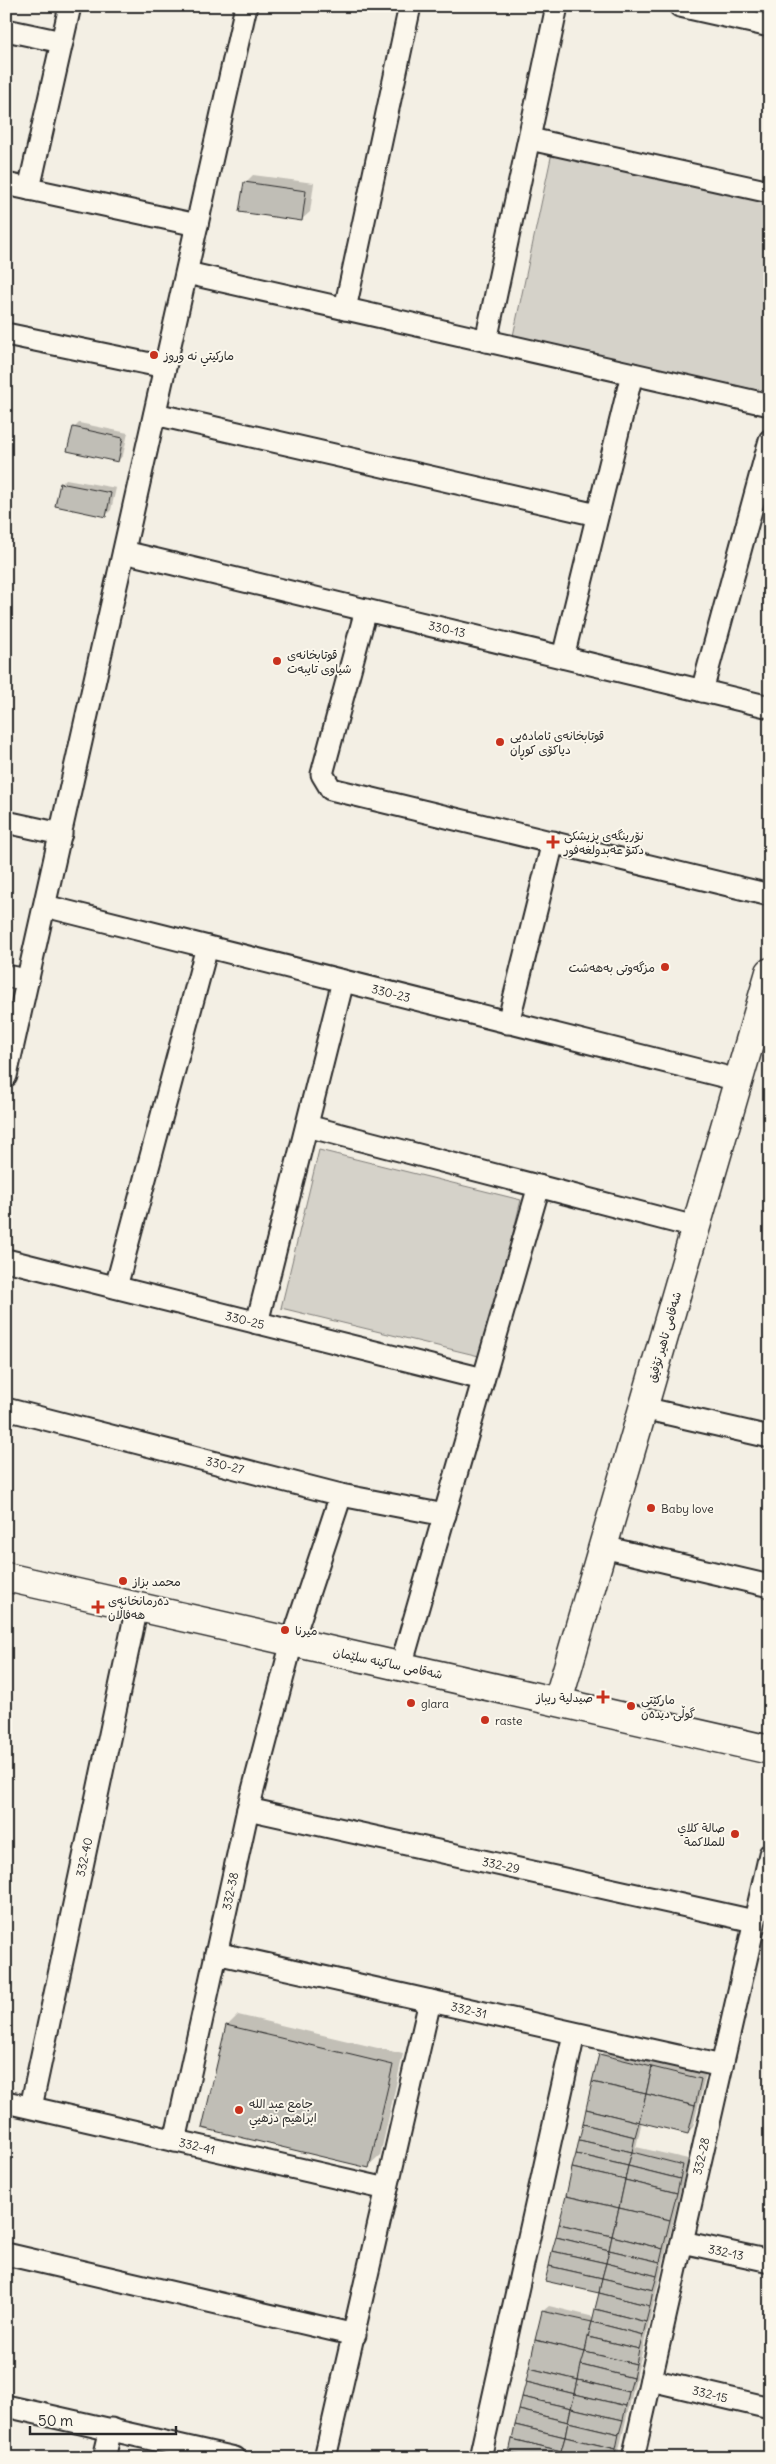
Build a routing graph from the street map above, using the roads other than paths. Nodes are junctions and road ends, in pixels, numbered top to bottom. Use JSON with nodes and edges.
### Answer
{"nodes":[{"id":1,"x":70,"y":6,"type":"edge"},
{"id":2,"x":246,"y":6,"type":"edge"},
{"id":3,"x":410,"y":6,"type":"edge"},
{"id":4,"x":557,"y":6,"type":"edge"},
{"id":5,"x":680,"y":6,"type":"edge"},
{"id":6,"x":770,"y":26,"type":"edge"},
{"id":7,"x":6,"y":30,"type":"edge"},
{"id":8,"x":62,"y":42,"type":"junction"},
{"id":9,"x":530,"y":139,"type":"junction"},
{"id":10,"x":6,"y":184,"type":"edge"},
{"id":11,"x":29,"y":189,"type":"junction"},
{"id":12,"x":770,"y":192,"type":"edge"},
{"id":13,"x":197,"y":225,"type":"junction"},
{"id":14,"x":187,"y":273,"type":"junction"},
{"id":15,"x":345,"y":309,"type":"junction"},
{"id":16,"x":6,"y":334,"type":"edge"},
{"id":17,"x":486,"y":341,"type":"junction"},
{"id":18,"x":166,"y":367,"type":"junction"},
{"id":19,"x":632,"y":374,"type":"junction"},
{"id":20,"x":770,"y":405,"type":"edge"},
{"id":21,"x":155,"y":414,"type":"junction"},
{"id":22,"x":770,"y":440,"type":"edge"},
{"id":23,"x":597,"y":515,"type":"junction"},
{"id":24,"x":124,"y":552,"type":"junction"},
{"id":25,"x":366,"y":610,"type":"junction"},
{"id":26,"x":563,"y":657,"type":"junction"},
{"id":27,"x":702,"y":691,"type":"junction"},
{"id":28,"x":770,"y":707,"type":"edge"},
{"id":29,"x":6,"y":822,"type":"edge"},
{"id":30,"x":60,"y":834,"type":"junction"},
{"id":31,"x":553,"y":842,"type":"junction"},
{"id":32,"x":770,"y":895,"type":"edge"},
{"id":33,"x":45,"y":906,"type":"junction"},
{"id":34,"x":207,"y":947,"type":"junction"},
{"id":35,"x":770,"y":972,"type":"edge"},
{"id":36,"x":6,"y":976,"type":"edge"},
{"id":37,"x":28,"y":980,"type":"junction"},
{"id":38,"x":343,"y":981,"type":"junction"},
{"id":39,"x":508,"y":1023,"type":"junction"},
{"id":40,"x":6,"y":1076,"type":"edge"},
{"id":41,"x":738,"y":1080,"type":"junction"},
{"id":42,"x":307,"y":1126,"type":"junction"},
{"id":43,"x":539,"y":1186,"type":"junction"},
{"id":44,"x":695,"y":1227,"type":"junction"},
{"id":45,"x":6,"y":1260,"type":"edge"},
{"id":46,"x":116,"y":1288,"type":"junction"},
{"id":47,"x":257,"y":1323,"type":"junction"},
{"id":48,"x":483,"y":1379,"type":"junction"},
{"id":49,"x":643,"y":1408,"type":"junction"},
{"id":50,"x":6,"y":1409,"type":"edge"},
{"id":51,"x":770,"y":1437,"type":"edge"},
{"id":52,"x":341,"y":1495,"type":"junction"},
{"id":53,"x":445,"y":1515,"type":"junction"},
{"id":54,"x":603,"y":1547,"type":"junction"},
{"id":55,"x":6,"y":1577,"type":"edge"},
{"id":56,"x":770,"y":1586,"type":"edge"},
{"id":57,"x":137,"y":1607,"type":"junction"},
{"id":58,"x":292,"y":1642,"type":"junction"},
{"id":59,"x":401,"y":1666,"type":"junction"},
{"id":60,"x":558,"y":1701,"type":"junction"},
{"id":61,"x":770,"y":1750,"type":"edge"},
{"id":62,"x":248,"y":1810,"type":"junction"},
{"id":63,"x":770,"y":1854,"type":"edge"},
{"id":64,"x":754,"y":1922,"type":"junction"},
{"id":65,"x":216,"y":1953,"type":"junction"},
{"id":66,"x":430,"y":2001,"type":"junction"},
{"id":67,"x":574,"y":2034,"type":"junction"},
{"id":68,"x":722,"y":2066,"type":"junction"},
{"id":69,"x":6,"y":2102,"type":"edge"},
{"id":70,"x":32,"y":2107,"type":"junction"},
{"id":71,"x":175,"y":2142,"type":"junction"},
{"id":72,"x":387,"y":2189,"type":"junction"},
{"id":73,"x":682,"y":2242,"type":"junction"},
{"id":74,"x":6,"y":2254,"type":"edge"},
{"id":75,"x":770,"y":2261,"type":"edge"},
{"id":76,"x":354,"y":2335,"type":"junction"},
{"id":77,"x":651,"y":2380,"type":"junction"},
{"id":78,"x":6,"y":2406,"type":"edge"},
{"id":79,"x":770,"y":2408,"type":"edge"},
{"id":80,"x":111,"y":2429,"type":"junction"},
{"id":81,"x":104,"y":2458,"type":"edge"},
{"id":82,"x":235,"y":2458,"type":"edge"},
{"id":83,"x":325,"y":2458,"type":"edge"},
{"id":84,"x":480,"y":2458,"type":"edge"},
{"id":85,"x":633,"y":2458,"type":"edge"}],
"edges":[{"from":1,"to":8,"type":"street"},
{"from":2,"to":13,"type":"street"},
{"from":3,"to":15,"type":"street"},
{"from":4,"to":9,"type":"street"},
{"from":5,"to":6,"type":"street"},
{"from":7,"to":8,"type":"street"},
{"from":8,"to":11,"type":"street"},
{"from":9,"to":12,"type":"street"},
{"from":9,"to":17,"type":"street"},
{"from":10,"to":11,"type":"street"},
{"from":11,"to":13,"type":"street"},
{"from":13,"to":14,"type":"street"},
{"from":14,"to":15,"type":"street"},
{"from":14,"to":18,"type":"street"},
{"from":15,"to":17,"type":"street"},
{"from":16,"to":18,"type":"street"},
{"from":17,"to":19,"type":"street"},
{"from":18,"to":21,"type":"street"},
{"from":19,"to":20,"type":"street"},
{"from":19,"to":23,"type":"street"},
{"from":21,"to":23,"type":"street"},
{"from":21,"to":24,"type":"street"},
{"from":22,"to":27,"type":"street"},
{"from":23,"to":26,"type":"street"},
{"from":24,"to":25,"type":"street","name":"330-13"},
{"from":24,"to":30,"type":"street"},
{"from":25,"to":26,"type":"street","name":"330-13"},
{"from":25,"to":31,"type":"street"},
{"from":26,"to":27,"type":"street","name":"330-13"},
{"from":27,"to":28,"type":"street","name":"330-13"},
{"from":29,"to":30,"type":"street"},
{"from":30,"to":33,"type":"street"},
{"from":31,"to":32,"type":"street"},
{"from":31,"to":39,"type":"street"},
{"from":33,"to":34,"type":"street","name":"330-23"},
{"from":33,"to":37,"type":"street"},
{"from":34,"to":38,"type":"street","name":"330-23"},
{"from":34,"to":46,"type":"street"},
{"from":35,"to":41,"type":"street","name":"شەقامی تاهیر تۆفیق"},
{"from":36,"to":37,"type":"street"},
{"from":37,"to":40,"type":"street"},
{"from":38,"to":39,"type":"street","name":"330-23"},
{"from":38,"to":42,"type":"street"},
{"from":39,"to":41,"type":"street","name":"330-23"},
{"from":41,"to":44,"type":"street","name":"شەقامی تاهیر تۆفیق"},
{"from":42,"to":43,"type":"street"},
{"from":42,"to":47,"type":"street"},
{"from":43,"to":44,"type":"street"},
{"from":43,"to":48,"type":"street"},
{"from":44,"to":49,"type":"street","name":"شەقامی تاهیر تۆفیق"},
{"from":45,"to":46,"type":"street","name":"330-25"},
{"from":46,"to":47,"type":"street","name":"330-25"},
{"from":47,"to":48,"type":"street","name":"330-25"},
{"from":48,"to":53,"type":"street"},
{"from":49,"to":51,"type":"street"},
{"from":49,"to":54,"type":"street","name":"شەقامی تاهیر تۆفیق"},
{"from":50,"to":52,"type":"street","name":"330-27"},
{"from":52,"to":53,"type":"street","name":"330-27"},
{"from":52,"to":58,"type":"street","name":"332-38"},
{"from":53,"to":59,"type":"street"},
{"from":54,"to":56,"type":"street"},
{"from":54,"to":60,"type":"street","name":"شەقامی تاهیر تۆفیق"},
{"from":55,"to":57,"type":"street","name":"شەقامی ساکینە سلێمان"},
{"from":57,"to":58,"type":"street","name":"شەقامی ساکینە سلێمان"},
{"from":57,"to":70,"type":"street","name":"332-40"},
{"from":58,"to":59,"type":"street","name":"شەقامی ساکینە سلێمان"},
{"from":58,"to":62,"type":"street","name":"332-38"},
{"from":59,"to":60,"type":"street","name":"شەقامی ساکینە سلێمان"},
{"from":60,"to":61,"type":"street","name":"شەقامی ساکینە سلێمان"},
{"from":62,"to":64,"type":"street","name":"332-29"},
{"from":62,"to":65,"type":"street","name":"332-38"},
{"from":63,"to":64,"type":"street","name":"332-28"},
{"from":64,"to":68,"type":"street","name":"332-28"},
{"from":65,"to":66,"type":"street","name":"332-31"},
{"from":65,"to":71,"type":"street","name":"332-38"},
{"from":66,"to":67,"type":"street","name":"332-31"},
{"from":66,"to":72,"type":"street"},
{"from":67,"to":68,"type":"street","name":"332-31"},
{"from":67,"to":84,"type":"street"},
{"from":68,"to":73,"type":"street","name":"332-28"},
{"from":69,"to":70,"type":"street","name":"332-41"},
{"from":70,"to":71,"type":"street","name":"332-41"},
{"from":71,"to":72,"type":"street","name":"332-41"},
{"from":72,"to":76,"type":"street"},
{"from":73,"to":75,"type":"street","name":"332-13"},
{"from":73,"to":77,"type":"street","name":"332-28"},
{"from":74,"to":76,"type":"street"},
{"from":76,"to":83,"type":"street"},
{"from":77,"to":79,"type":"street","name":"332-15"},
{"from":77,"to":85,"type":"street","name":"332-28"},
{"from":78,"to":80,"type":"street"},
{"from":80,"to":81,"type":"street"},
{"from":80,"to":82,"type":"street"}]}
